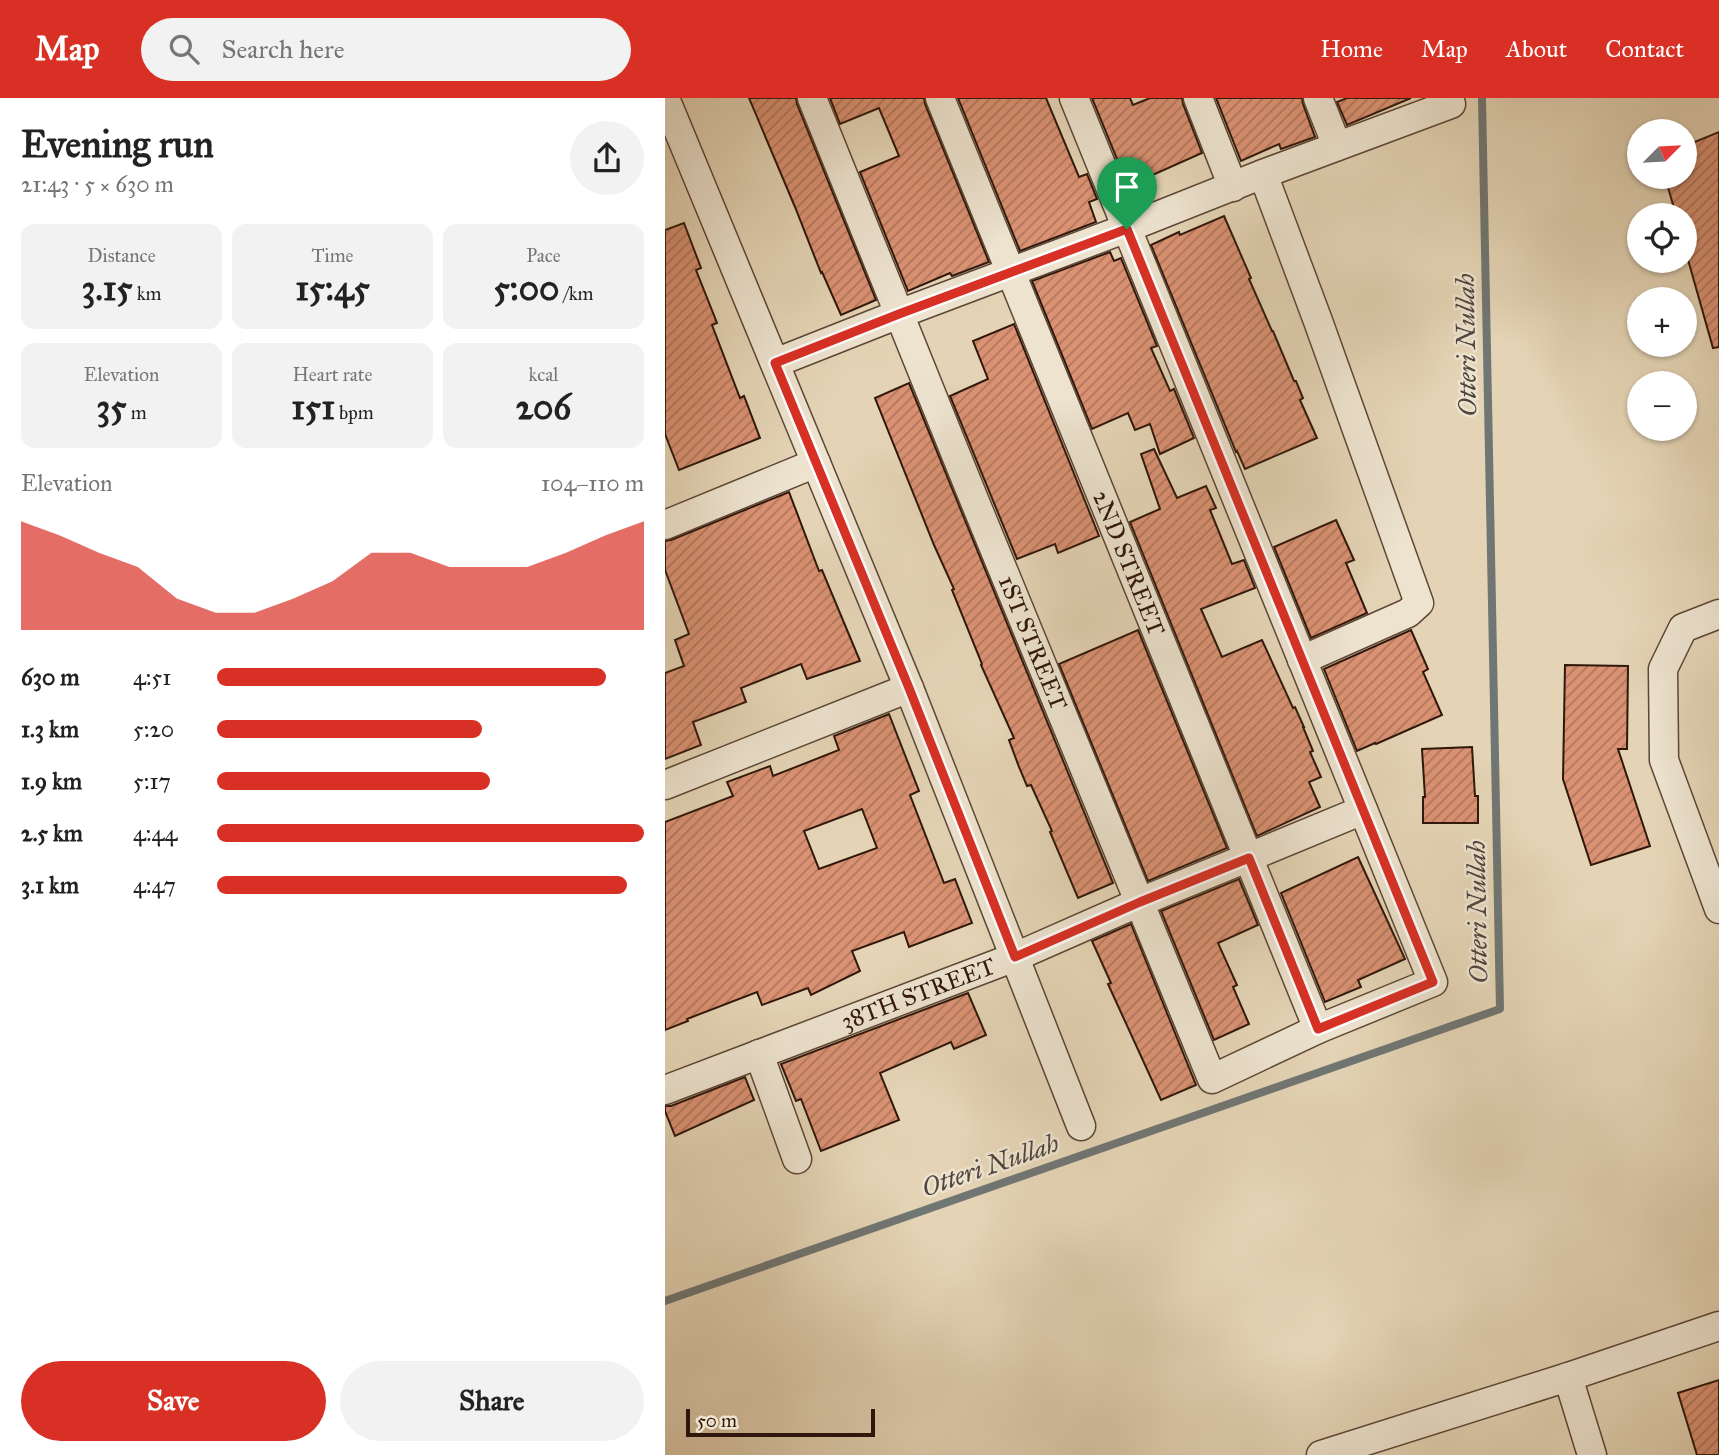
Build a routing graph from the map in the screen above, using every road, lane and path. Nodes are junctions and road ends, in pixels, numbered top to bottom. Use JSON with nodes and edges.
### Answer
{"nodes":[{"id":1,"x":665,"y":98,"type":"edge"},
{"id":2,"x":812,"y":98,"type":"edge"},
{"id":3,"x":940,"y":98,"type":"edge"},
{"id":4,"x":1074,"y":98,"type":"edge"},
{"id":5,"x":1198,"y":98,"type":"edge"},
{"id":6,"x":1318,"y":98,"type":"edge"},
{"id":7,"x":1445,"y":98,"type":"edge"},
{"id":8,"x":1337,"y":146,"type":"junction"},
{"id":9,"x":1263,"y":174,"type":"junction"},
{"id":10,"x":1233,"y":187,"type":"junction"},
{"id":11,"x":1127,"y":229,"type":"junction"},
{"id":12,"x":1010,"y":273,"type":"junction"},
{"id":13,"x":899,"y":314,"type":"junction"},
{"id":14,"x":775,"y":363,"type":"junction"},
{"id":15,"x":816,"y":463,"type":"junction"},
{"id":16,"x":665,"y":525,"type":"edge"},
{"id":17,"x":1719,"y":614,"type":"edge"},
{"id":18,"x":1302,"y":660,"type":"junction"},
{"id":19,"x":909,"y":688,"type":"junction"},
{"id":20,"x":665,"y":785,"type":"edge"},
{"id":21,"x":1363,"y":810,"type":"junction"},
{"id":22,"x":1249,"y":858,"type":"junction"},
{"id":23,"x":1140,"y":902,"type":"junction"},
{"id":24,"x":1719,"y":909,"type":"edge"},
{"id":25,"x":1015,"y":957,"type":"junction"},
{"id":26,"x":1318,"y":1029,"type":"junction"},
{"id":27,"x":759,"y":1054,"type":"junction"},
{"id":28,"x":665,"y":1090,"type":"edge"},
{"id":29,"x":1081,"y":1126,"type":"dead end"},
{"id":30,"x":797,"y":1159,"type":"dead end"},
{"id":31,"x":1719,"y":1326,"type":"edge"},
{"id":32,"x":1568,"y":1377,"type":"junction"},
{"id":33,"x":1321,"y":1455,"type":"edge"},
{"id":34,"x":1593,"y":1455,"type":"edge"}],
"edges":[{"from":1,"to":14,"type":"street"},
{"from":2,"to":13,"type":"street","name":"1ST STREET"},
{"from":3,"to":12,"type":"street","name":"2ND STREET"},
{"from":4,"to":11,"type":"street"},
{"from":5,"to":10,"type":"street"},
{"from":6,"to":8,"type":"street"},
{"from":7,"to":8,"type":"street"},
{"from":8,"to":9,"type":"street"},
{"from":9,"to":10,"type":"street"},
{"from":9,"to":18,"type":"street"},
{"from":10,"to":11,"type":"street"},
{"from":11,"to":12,"type":"street"},
{"from":11,"to":18,"type":"street"},
{"from":12,"to":13,"type":"street"},
{"from":12,"to":22,"type":"street","name":"2ND STREET"},
{"from":13,"to":14,"type":"street"},
{"from":13,"to":23,"type":"street","name":"1ST STREET"},
{"from":14,"to":15,"type":"street"},
{"from":15,"to":16,"type":"street"},
{"from":15,"to":19,"type":"street"},
{"from":17,"to":24,"type":"street"},
{"from":18,"to":21,"type":"street"},
{"from":19,"to":20,"type":"street"},
{"from":19,"to":25,"type":"street"},
{"from":21,"to":22,"type":"street","name":"38TH STREET"},
{"from":21,"to":26,"type":"street"},
{"from":22,"to":23,"type":"street","name":"38TH STREET"},
{"from":22,"to":26,"type":"street","name":"2ND STREET"},
{"from":23,"to":25,"type":"street","name":"38TH STREET"},
{"from":23,"to":26,"type":"street","name":"1ST STREET"},
{"from":25,"to":27,"type":"street","name":"38TH STREET"},
{"from":25,"to":29,"type":"street"},
{"from":27,"to":28,"type":"street","name":"38TH STREET"},
{"from":27,"to":30,"type":"street"},
{"from":31,"to":32,"type":"street"},
{"from":32,"to":33,"type":"street"},
{"from":32,"to":34,"type":"street"}]}
